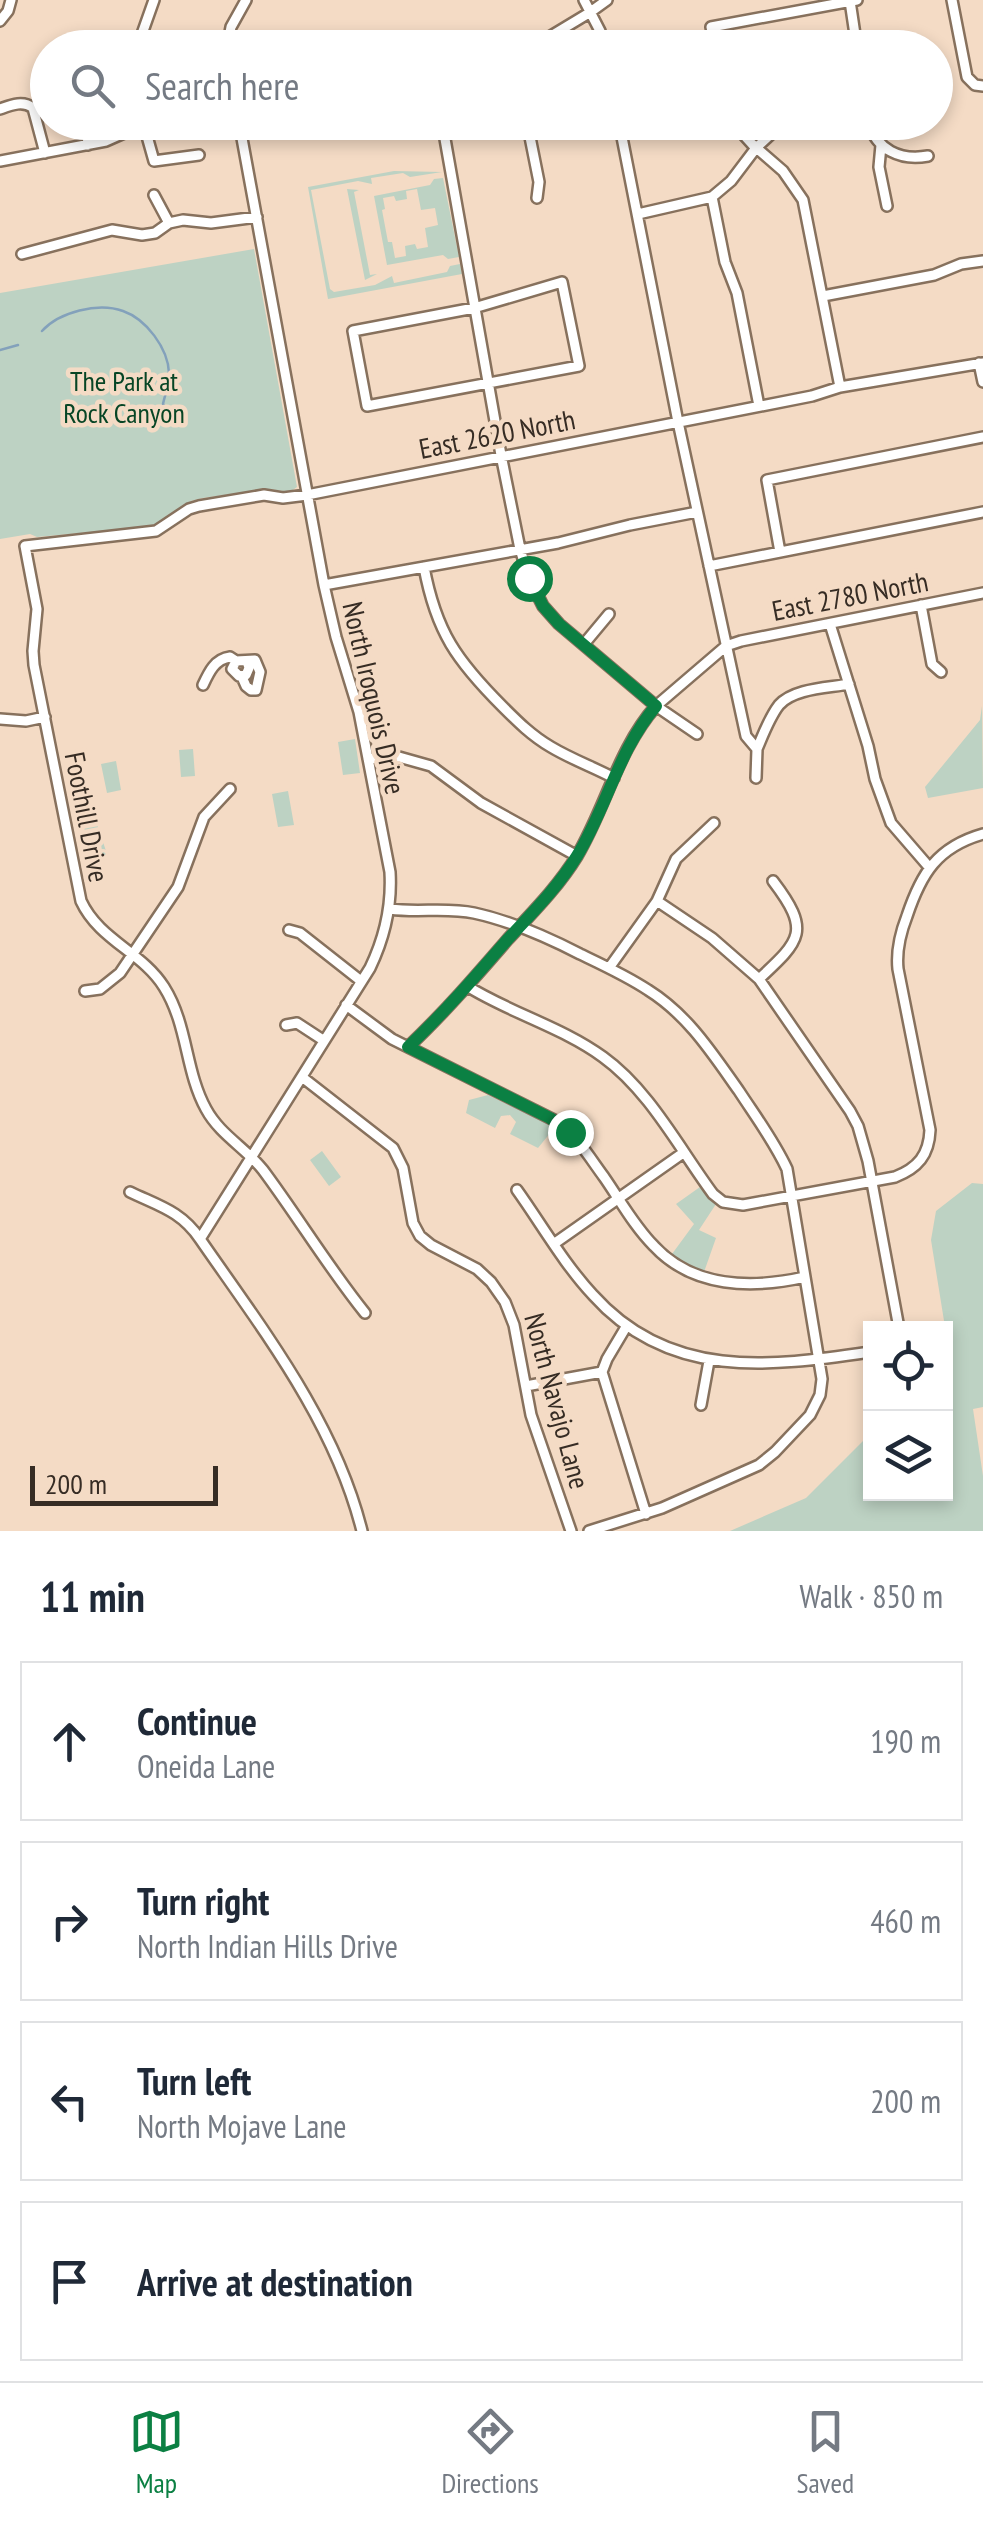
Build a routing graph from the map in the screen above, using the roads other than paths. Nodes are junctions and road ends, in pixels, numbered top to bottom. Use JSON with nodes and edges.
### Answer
{"nodes":[{"id":1,"x":12,"y":0,"type":"edge"},
{"id":2,"x":154,"y":0,"type":"edge"},
{"id":3,"x":246,"y":0,"type":"edge"},
{"id":4,"x":584,"y":0,"type":"edge"},
{"id":5,"x":607,"y":0,"type":"edge"},
{"id":6,"x":952,"y":0,"type":"edge"},
{"id":7,"x":854,"y":1,"type":"edge"},
{"id":8,"x":809,"y":5,"type":"edge"},
{"id":9,"x":589,"y":14,"type":"junction"},
{"id":10,"x":0,"y":21,"type":"edge"},
{"id":11,"x":143,"y":30,"type":"edge"},
{"id":12,"x":230,"y":30,"type":"edge"},
{"id":13,"x":562,"y":30,"type":"edge"},
{"id":14,"x":599,"y":30,"type":"edge"},
{"id":15,"x":711,"y":30,"type":"edge"},
{"id":16,"x":855,"y":30,"type":"edge"},
{"id":17,"x":983,"y":86,"type":"edge"},
{"id":18,"x":30,"y":105,"type":"edge"},
{"id":19,"x":0,"y":109,"type":"edge"},
{"id":20,"x":42,"y":140,"type":"edge"},
{"id":21,"x":88,"y":140,"type":"edge"},
{"id":22,"x":106,"y":140,"type":"edge"},
{"id":23,"x":149,"y":140,"type":"edge"},
{"id":24,"x":242,"y":140,"type":"edge"},
{"id":25,"x":445,"y":140,"type":"edge"},
{"id":26,"x":531,"y":140,"type":"edge"},
{"id":27,"x":623,"y":140,"type":"edge"},
{"id":28,"x":749,"y":140,"type":"edge"},
{"id":29,"x":765,"y":140,"type":"edge"},
{"id":30,"x":877,"y":140,"type":"edge"},
{"id":31,"x":88,"y":145,"type":"junction"},
{"id":32,"x":881,"y":145,"type":"junction"},
{"id":33,"x":756,"y":148,"type":"junction"},
{"id":34,"x":45,"y":153,"type":"junction"},
{"id":35,"x":199,"y":155,"type":"dead end"},
{"id":36,"x":928,"y":156,"type":"dead end"},
{"id":37,"x":0,"y":161,"type":"edge"},
{"id":38,"x":154,"y":195,"type":"dead end"},
{"id":39,"x":712,"y":197,"type":"junction"},
{"id":40,"x":537,"y":198,"type":"dead end"},
{"id":41,"x":886,"y":206,"type":"dead end"},
{"id":42,"x":638,"y":214,"type":"junction"},
{"id":43,"x":257,"y":217,"type":"junction"},
{"id":44,"x":170,"y":223,"type":"junction"},
{"id":45,"x":22,"y":254,"type":"dead end"},
{"id":46,"x":983,"y":261,"type":"edge"},
{"id":47,"x":823,"y":296,"type":"junction"},
{"id":48,"x":474,"y":308,"type":"junction"},
{"id":49,"x":981,"y":363,"type":"edge"},
{"id":50,"x":983,"y":382,"type":"edge"},
{"id":51,"x":488,"y":383,"type":"junction"},
{"id":52,"x":840,"y":387,"type":"junction"},
{"id":53,"x":759,"y":406,"type":"junction"},
{"id":54,"x":678,"y":422,"type":"junction"},
{"id":55,"x":983,"y":437,"type":"edge"},
{"id":56,"x":501,"y":456,"type":"junction"},
{"id":57,"x":307,"y":495,"type":"junction"},
{"id":58,"x":697,"y":512,"type":"junction"},
{"id":59,"x":983,"y":512,"type":"edge"},
{"id":60,"x":25,"y":546,"type":"joint"},
{"id":61,"x":520,"y":550,"type":"junction"},
{"id":62,"x":780,"y":552,"type":"junction"},
{"id":63,"x":709,"y":566,"type":"junction"},
{"id":64,"x":424,"y":567,"type":"junction"},
{"id":65,"x":324,"y":585,"type":"junction"},
{"id":66,"x":983,"y":593,"type":"edge"},
{"id":67,"x":920,"y":605,"type":"junction"},
{"id":68,"x":609,"y":614,"type":"dead end"},
{"id":69,"x":830,"y":624,"type":"junction"},
{"id":70,"x":584,"y":644,"type":"junction"},
{"id":71,"x":726,"y":646,"type":"junction"},
{"id":72,"x":236,"y":661,"type":"junction"},
{"id":73,"x":247,"y":661,"type":"junction"},
{"id":74,"x":941,"y":672,"type":"dead end"},
{"id":75,"x":242,"y":676,"type":"junction"},
{"id":76,"x":849,"y":684,"type":"junction"},
{"id":77,"x":203,"y":685,"type":"dead end"},
{"id":78,"x":656,"y":706,"type":"junction"},
{"id":79,"x":45,"y":717,"type":"junction"},
{"id":80,"x":0,"y":719,"type":"edge"},
{"id":81,"x":697,"y":734,"type":"dead end"},
{"id":82,"x":756,"y":749,"type":"junction"},
{"id":83,"x":368,"y":759,"type":"junction"},
{"id":84,"x":614,"y":778,"type":"junction"},
{"id":85,"x":756,"y":778,"type":"dead end"},
{"id":86,"x":230,"y":789,"type":"dead end"},
{"id":87,"x":714,"y":823,"type":"dead end"},
{"id":88,"x":983,"y":834,"type":"edge"},
{"id":89,"x":577,"y":856,"type":"junction"},
{"id":90,"x":929,"y":867,"type":"junction"},
{"id":91,"x":773,"y":881,"type":"dead end"},
{"id":92,"x":657,"y":900,"type":"junction"},
{"id":93,"x":390,"y":909,"type":"junction"},
{"id":94,"x":520,"y":927,"type":"junction"},
{"id":95,"x":289,"y":930,"type":"dead end"},
{"id":96,"x":133,"y":954,"type":"junction"},
{"id":97,"x":609,"y":968,"type":"junction"},
{"id":98,"x":758,"y":979,"type":"junction"},
{"id":99,"x":361,"y":982,"type":"junction"},
{"id":100,"x":467,"y":986,"type":"junction"},
{"id":101,"x":85,"y":992,"type":"dead end"},
{"id":102,"x":346,"y":1005,"type":"junction"},
{"id":103,"x":286,"y":1025,"type":"dead end"},
{"id":104,"x":322,"y":1040,"type":"junction"},
{"id":105,"x":408,"y":1047,"type":"junction"},
{"id":106,"x":302,"y":1077,"type":"junction"},
{"id":107,"x":683,"y":1153,"type":"junction"},
{"id":108,"x":252,"y":1158,"type":"junction"},
{"id":109,"x":872,"y":1182,"type":"junction"},
{"id":110,"x":517,"y":1190,"type":"dead end"},
{"id":111,"x":130,"y":1192,"type":"dead end"},
{"id":112,"x":791,"y":1195,"type":"junction"},
{"id":113,"x":620,"y":1199,"type":"junction"},
{"id":114,"x":200,"y":1239,"type":"junction"},
{"id":115,"x":555,"y":1243,"type":"junction"},
{"id":116,"x":805,"y":1277,"type":"junction"},
{"id":117,"x":365,"y":1313,"type":"dead end"},
{"id":118,"x":898,"y":1321,"type":"edge"},
{"id":119,"x":626,"y":1327,"type":"junction"},
{"id":120,"x":863,"y":1353,"type":"edge"},
{"id":121,"x":819,"y":1360,"type":"junction"},
{"id":122,"x":709,"y":1361,"type":"junction"},
{"id":123,"x":602,"y":1372,"type":"junction"},
{"id":124,"x":526,"y":1386,"type":"junction"},
{"id":125,"x":701,"y":1404,"type":"dead end"},
{"id":126,"x":646,"y":1514,"type":"junction"},
{"id":127,"x":362,"y":1531,"type":"edge"},
{"id":128,"x":571,"y":1531,"type":"edge"},
{"id":129,"x":589,"y":1531,"type":"edge"}],
"edges":[{"from":1,"to":10,"type":"street"},
{"from":2,"to":11,"type":"street"},
{"from":3,"to":12,"type":"street"},
{"from":4,"to":9,"type":"street"},
{"from":5,"to":9,"type":"street"},
{"from":6,"to":17,"type":"street"},
{"from":7,"to":8,"type":"street"},
{"from":7,"to":16,"type":"street"},
{"from":8,"to":15,"type":"street"},
{"from":9,"to":13,"type":"street"},
{"from":9,"to":14,"type":"street"},
{"from":18,"to":19,"type":"street"},
{"from":20,"to":34,"type":"street"},
{"from":21,"to":31,"type":"street"},
{"from":22,"to":31,"type":"street"},
{"from":23,"to":35,"type":"street"},
{"from":24,"to":43,"type":"street","name":"North Iroquois Drive"},
{"from":25,"to":48,"type":"street"},
{"from":26,"to":40,"type":"street"},
{"from":27,"to":42,"type":"street"},
{"from":28,"to":33,"type":"street"},
{"from":29,"to":33,"type":"street"},
{"from":30,"to":32,"type":"street"},
{"from":31,"to":34,"type":"street"},
{"from":32,"to":36,"type":"street"},
{"from":32,"to":41,"type":"street"},
{"from":33,"to":39,"type":"street"},
{"from":33,"to":47,"type":"street"},
{"from":34,"to":37,"type":"street"},
{"from":38,"to":44,"type":"street"},
{"from":39,"to":42,"type":"street"},
{"from":39,"to":53,"type":"street"},
{"from":42,"to":54,"type":"street"},
{"from":43,"to":44,"type":"street"},
{"from":43,"to":57,"type":"street","name":"North Iroquois Drive"},
{"from":44,"to":45,"type":"street"},
{"from":46,"to":47,"type":"street"},
{"from":47,"to":52,"type":"street"},
{"from":48,"to":51,"type":"street"},
{"from":48,"to":51,"type":"street"},
{"from":48,"to":51,"type":"street"},
{"from":49,"to":50,"type":"street"},
{"from":49,"to":52,"type":"street","name":"East 2620 North"},
{"from":51,"to":56,"type":"street"},
{"from":52,"to":53,"type":"street","name":"East 2620 North"},
{"from":53,"to":54,"type":"street","name":"East 2620 North"},
{"from":54,"to":56,"type":"street","name":"East 2620 North"},
{"from":54,"to":58,"type":"street"},
{"from":55,"to":62,"type":"street"},
{"from":56,"to":57,"type":"street","name":"East 2620 North"},
{"from":56,"to":61,"type":"street"},
{"from":57,"to":60,"type":"street","name":"East 2620 North"},
{"from":57,"to":65,"type":"street","name":"North Iroquois Drive"},
{"from":58,"to":61,"type":"street"},
{"from":58,"to":63,"type":"street"},
{"from":59,"to":62,"type":"street"},
{"from":60,"to":79,"type":"street","name":"Foothill Drive"},
{"from":61,"to":64,"type":"street"},
{"from":61,"to":70,"type":"street"},
{"from":62,"to":63,"type":"street"},
{"from":63,"to":71,"type":"street"},
{"from":64,"to":65,"type":"street"},
{"from":64,"to":84,"type":"street"},
{"from":65,"to":83,"type":"street","name":"North Iroquois Drive"},
{"from":66,"to":67,"type":"street","name":"East 2780 North"},
{"from":67,"to":69,"type":"street","name":"East 2780 North"},
{"from":67,"to":74,"type":"street"},
{"from":68,"to":70,"type":"street"},
{"from":69,"to":71,"type":"street","name":"East 2780 North"},
{"from":69,"to":76,"type":"street"},
{"from":70,"to":78,"type":"street"},
{"from":71,"to":78,"type":"street"},
{"from":71,"to":82,"type":"street"},
{"from":72,"to":73,"type":"street"},
{"from":72,"to":75,"type":"street"},
{"from":72,"to":77,"type":"street"},
{"from":73,"to":75,"type":"street"},
{"from":73,"to":75,"type":"street"},
{"from":76,"to":82,"type":"street"},
{"from":76,"to":90,"type":"street"},
{"from":78,"to":81,"type":"street"},
{"from":78,"to":84,"type":"street"},
{"from":79,"to":80,"type":"street"},
{"from":79,"to":96,"type":"street","name":"Foothill Drive"},
{"from":82,"to":85,"type":"street"},
{"from":83,"to":89,"type":"street"},
{"from":83,"to":93,"type":"street","name":"North Iroquois Drive"},
{"from":84,"to":89,"type":"street"},
{"from":86,"to":96,"type":"street"},
{"from":87,"to":92,"type":"street"},
{"from":88,"to":90,"type":"street"},
{"from":89,"to":94,"type":"street"},
{"from":90,"to":109,"type":"street"},
{"from":91,"to":98,"type":"street"},
{"from":92,"to":97,"type":"street"},
{"from":92,"to":98,"type":"street"},
{"from":93,"to":94,"type":"street"},
{"from":93,"to":99,"type":"street","name":"North Iroquois Drive"},
{"from":94,"to":97,"type":"street"},
{"from":94,"to":100,"type":"street"},
{"from":95,"to":99,"type":"street"},
{"from":96,"to":101,"type":"street"},
{"from":96,"to":108,"type":"street","name":"Foothill Drive"},
{"from":97,"to":112,"type":"street"},
{"from":98,"to":109,"type":"street"},
{"from":99,"to":102,"type":"street","name":"North Iroquois Drive"},
{"from":100,"to":105,"type":"street"},
{"from":100,"to":107,"type":"street"},
{"from":102,"to":104,"type":"street","name":"North Iroquois Drive"},
{"from":102,"to":105,"type":"street"},
{"from":103,"to":104,"type":"street"},
{"from":104,"to":106,"type":"street","name":"North Iroquois Drive"},
{"from":105,"to":113,"type":"street"},
{"from":106,"to":108,"type":"street","name":"North Iroquois Drive"},
{"from":106,"to":124,"type":"street","name":"North Navajo Lane"},
{"from":107,"to":112,"type":"street"},
{"from":107,"to":113,"type":"street"},
{"from":108,"to":114,"type":"street","name":"North Iroquois Drive"},
{"from":108,"to":117,"type":"street","name":"Foothill Drive"},
{"from":109,"to":112,"type":"street"},
{"from":109,"to":118,"type":"street"},
{"from":110,"to":115,"type":"street"},
{"from":111,"to":114,"type":"street"},
{"from":112,"to":116,"type":"street"},
{"from":113,"to":115,"type":"street"},
{"from":113,"to":116,"type":"street"},
{"from":114,"to":127,"type":"street"},
{"from":115,"to":119,"type":"street"},
{"from":116,"to":121,"type":"street"},
{"from":119,"to":122,"type":"street"},
{"from":119,"to":123,"type":"street"},
{"from":120,"to":121,"type":"street"},
{"from":121,"to":122,"type":"street"},
{"from":121,"to":126,"type":"street"},
{"from":122,"to":125,"type":"street"},
{"from":123,"to":124,"type":"street"},
{"from":123,"to":126,"type":"street"},
{"from":124,"to":128,"type":"street","name":"North Navajo Lane"},
{"from":126,"to":129,"type":"street"}]}
